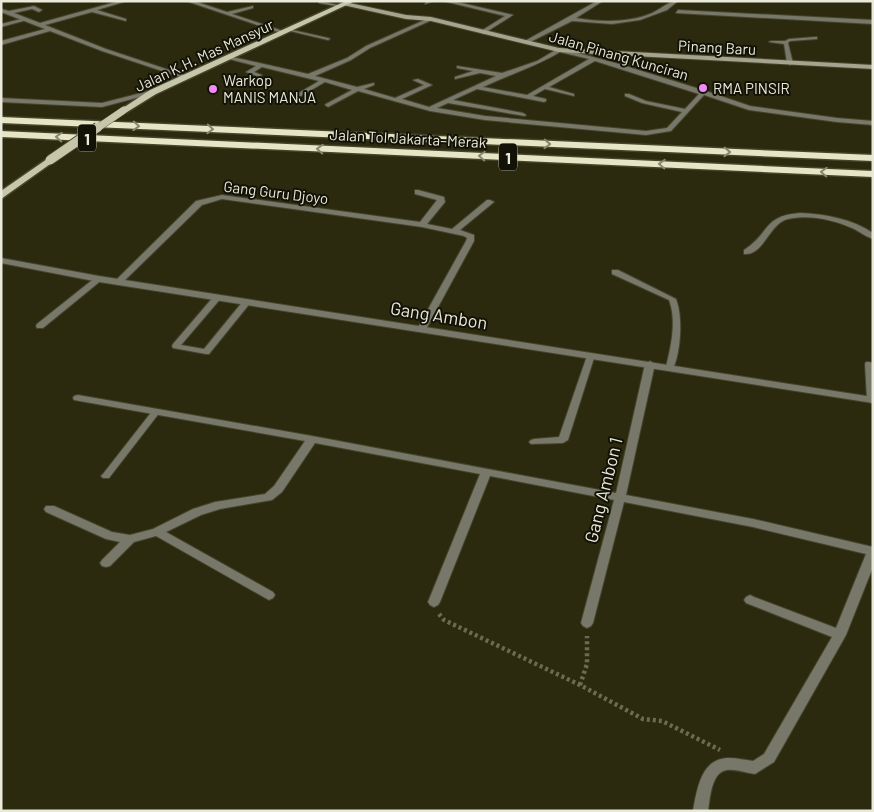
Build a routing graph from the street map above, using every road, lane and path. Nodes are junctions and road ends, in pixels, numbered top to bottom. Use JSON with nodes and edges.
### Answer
{"nodes":[{"id":1,"x":126,"y":1,"type":"edge"},
{"id":2,"x":188,"y":1,"type":"edge"},
{"id":3,"x":445,"y":1,"type":"edge"},
{"id":4,"x":601,"y":1,"type":"edge"},
{"id":5,"x":676,"y":1,"type":"edge"},
{"id":6,"x":321,"y":2,"type":"edge"},
{"id":7,"x":348,"y":3,"type":"edge"},
{"id":8,"x":250,"y":7,"type":"dead end"},
{"id":9,"x":1,"y":10,"type":"edge"},
{"id":10,"x":39,"y":10,"type":"dead end"},
{"id":11,"x":94,"y":11,"type":"junction"},
{"id":12,"x":678,"y":12,"type":"dead end"},
{"id":13,"x":9,"y":13,"type":"junction"},
{"id":14,"x":225,"y":14,"type":"junction"},
{"id":15,"x":418,"y":17,"type":"junction"},
{"id":16,"x":25,"y":19,"type":"junction"},
{"id":17,"x":431,"y":19,"type":"junction"},
{"id":18,"x":571,"y":19,"type":"junction"},
{"id":19,"x":124,"y":20,"type":"dead end"},
{"id":20,"x":873,"y":22,"type":"edge"},
{"id":21,"x":40,"y":25,"type":"junction"},
{"id":22,"x":1,"y":26,"type":"edge"},
{"id":23,"x":50,"y":29,"type":"junction"},
{"id":24,"x":287,"y":31,"type":"junction"},
{"id":25,"x":483,"y":32,"type":"junction"},
{"id":26,"x":328,"y":38,"type":"dead end"},
{"id":27,"x":815,"y":38,"type":"dead end"},
{"id":28,"x":526,"y":42,"type":"junction"},
{"id":29,"x":771,"y":42,"type":"dead end"},
{"id":30,"x":1,"y":43,"type":"edge"},
{"id":31,"x":786,"y":43,"type":"junction"},
{"id":32,"x":559,"y":50,"type":"junction"},
{"id":33,"x":228,"y":58,"type":"junction"},
{"id":34,"x":594,"y":59,"type":"junction"},
{"id":35,"x":790,"y":63,"type":"junction"},
{"id":36,"x":262,"y":66,"type":"junction"},
{"id":37,"x":459,"y":67,"type":"dead end"},
{"id":38,"x":873,"y":67,"type":"edge"},
{"id":39,"x":480,"y":71,"type":"junction"},
{"id":40,"x":259,"y":75,"type":"dead end"},
{"id":41,"x":503,"y":75,"type":"junction"},
{"id":42,"x":309,"y":76,"type":"junction"},
{"id":43,"x":185,"y":77,"type":"junction"},
{"id":44,"x":456,"y":78,"type":"dead end"},
{"id":45,"x":416,"y":80,"type":"dead end"},
{"id":46,"x":323,"y":81,"type":"junction"},
{"id":47,"x":372,"y":84,"type":"dead end"},
{"id":48,"x":475,"y":88,"type":"junction"},
{"id":49,"x":542,"y":88,"type":"junction"},
{"id":50,"x":356,"y":90,"type":"junction"},
{"id":51,"x":153,"y":92,"type":"junction"},
{"id":52,"x":704,"y":92,"type":"junction"},
{"id":53,"x":299,"y":95,"type":"dead end"},
{"id":54,"x":572,"y":95,"type":"dead end"},
{"id":55,"x":627,"y":95,"type":"dead end"},
{"id":56,"x":529,"y":96,"type":"junction"},
{"id":57,"x":1,"y":100,"type":"edge"},
{"id":58,"x":394,"y":100,"type":"junction"},
{"id":59,"x":544,"y":100,"type":"dead end"},
{"id":60,"x":446,"y":101,"type":"junction"},
{"id":61,"x":328,"y":105,"type":"dead end"},
{"id":62,"x":430,"y":109,"type":"junction"},
{"id":63,"x":685,"y":111,"type":"junction"},
{"id":64,"x":523,"y":115,"type":"dead end"},
{"id":65,"x":1,"y":120,"type":"edge"},
{"id":66,"x":873,"y":123,"type":"edge"},
{"id":67,"x":1,"y":134,"type":"edge"},
{"id":68,"x":873,"y":158,"type":"edge"},
{"id":69,"x":873,"y":174,"type":"edge"},
{"id":70,"x":418,"y":192,"type":"dead end"},
{"id":71,"x":1,"y":196,"type":"edge"},
{"id":72,"x":490,"y":202,"type":"dead end"},
{"id":73,"x":422,"y":225,"type":"junction"},
{"id":74,"x":454,"y":231,"type":"junction"},
{"id":75,"x":872,"y":235,"type":"edge"},
{"id":76,"x":747,"y":252,"type":"dead end"},
{"id":77,"x":1,"y":260,"type":"edge"},
{"id":78,"x":615,"y":272,"type":"dead end"},
{"id":79,"x":99,"y":279,"type":"junction"},
{"id":80,"x":118,"y":282,"type":"junction"},
{"id":81,"x":218,"y":298,"type":"junction"},
{"id":82,"x":247,"y":302,"type":"junction"},
{"id":83,"x":40,"y":326,"type":"dead end"},
{"id":84,"x":422,"y":329,"type":"junction"},
{"id":85,"x":591,"y":355,"type":"junction"},
{"id":86,"x":650,"y":364,"type":"junction"},
{"id":87,"x":869,"y":364,"type":"dead end"},
{"id":88,"x":670,"y":367,"type":"junction"},
{"id":89,"x":78,"y":398,"type":"dead end"},
{"id":90,"x":872,"y":400,"type":"edge"},
{"id":91,"x":156,"y":412,"type":"junction"},
{"id":92,"x":312,"y":439,"type":"junction"},
{"id":93,"x":534,"y":442,"type":"dead end"},
{"id":94,"x":486,"y":472,"type":"junction"},
{"id":95,"x":106,"y":476,"type":"dead end"},
{"id":96,"x":620,"y":498,"type":"junction"},
{"id":97,"x":50,"y":509,"type":"dead end"},
{"id":98,"x":156,"y":532,"type":"junction"},
{"id":99,"x":130,"y":539,"type":"junction"},
{"id":100,"x":106,"y":562,"type":"dead end"},
{"id":101,"x":269,"y":595,"type":"dead end"},
{"id":102,"x":750,"y":600,"type":"dead end"},
{"id":103,"x":434,"y":602,"type":"joint"},
{"id":104,"x":587,"y":623,"type":"joint"},
{"id":105,"x":840,"y":635,"type":"junction"},
{"id":106,"x":580,"y":685,"type":"junction"},
{"id":107,"x":721,"y":751,"type":"dead end"},
{"id":108,"x":700,"y":811,"type":"edge"}],
"edges":[{"from":1,"to":11,"type":"street"},
{"from":2,"to":14,"type":"street"},
{"from":3,"to":25,"type":"street"},
{"from":4,"to":18,"type":"street"},
{"from":5,"to":18,"type":"street"},
{"from":6,"to":7,"type":"lane"},
{"from":7,"to":15,"type":"main road","name":"Jalan Pinang Kunciran"},
{"from":7,"to":15,"type":"main road","name":"Jalan Pinang Kunciran"},
{"from":7,"to":24,"type":"main road","name":"Jalan K.H. Mas Mansyur"},
{"from":8,"to":14,"type":"street"},
{"from":9,"to":13,"type":"street"},
{"from":10,"to":13,"type":"street"},
{"from":11,"to":19,"type":"street"},
{"from":11,"to":21,"type":"street"},
{"from":12,"to":20,"type":"street"},
{"from":13,"to":16,"type":"street"},
{"from":14,"to":24,"type":"street"},
{"from":15,"to":17,"type":"main road","name":"Jalan Pinang Kunciran"},
{"from":16,"to":21,"type":"street"},
{"from":16,"to":22,"type":"lane"},
{"from":17,"to":25,"type":"main road","name":"Jalan Pinang Kunciran"},
{"from":17,"to":42,"type":"street"},
{"from":18,"to":28,"type":"street"},
{"from":21,"to":23,"type":"street"},
{"from":23,"to":30,"type":"street"},
{"from":23,"to":43,"type":"street"},
{"from":24,"to":26,"type":"lane"},
{"from":24,"to":33,"type":"main road","name":"Jalan K.H. Mas Mansyur"},
{"from":25,"to":28,"type":"main road","name":"Jalan Pinang Kunciran"},
{"from":27,"to":31,"type":"lane"},
{"from":28,"to":32,"type":"main road","name":"Jalan Pinang Kunciran"},
{"from":29,"to":31,"type":"lane"},
{"from":31,"to":35,"type":"lane"},
{"from":32,"to":34,"type":"street","name":"Jalan Pinang Kunciran"},
{"from":32,"to":35,"type":"main road","name":"Pinang Baru"},
{"from":32,"to":41,"type":"street"},
{"from":33,"to":36,"type":"street"},
{"from":33,"to":43,"type":"main road","name":"Jalan K.H. Mas Mansyur"},
{"from":34,"to":49,"type":"street"},
{"from":34,"to":52,"type":"street","name":"Jalan Pinang Kunciran"},
{"from":35,"to":38,"type":"main road","name":"Pinang Baru"},
{"from":36,"to":40,"type":"street"},
{"from":36,"to":42,"type":"street"},
{"from":37,"to":39,"type":"street"},
{"from":39,"to":41,"type":"street"},
{"from":39,"to":44,"type":"street"},
{"from":41,"to":48,"type":"street"},
{"from":42,"to":46,"type":"street"},
{"from":43,"to":51,"type":"main road","name":"Jalan K.H. Mas Mansyur"},
{"from":45,"to":58,"type":"street"},
{"from":46,"to":50,"type":"street"},
{"from":46,"to":53,"type":"street"},
{"from":47,"to":50,"type":"street"},
{"from":48,"to":56,"type":"street"},
{"from":48,"to":60,"type":"street"},
{"from":49,"to":54,"type":"street"},
{"from":49,"to":56,"type":"street"},
{"from":50,"to":58,"type":"street"},
{"from":50,"to":61,"type":"street"},
{"from":51,"to":57,"type":"street"},
{"from":51,"to":71,"type":"main road","name":"Jalan K.H. Mas Mansyur","bridge":true},
{"from":52,"to":63,"type":"street"},
{"from":52,"to":66,"type":"street","name":"Jalan Pinang Kunciran"},
{"from":55,"to":63,"type":"street"},
{"from":56,"to":59,"type":"street"},
{"from":58,"to":62,"type":"street"},
{"from":60,"to":62,"type":"street"},
{"from":60,"to":64,"type":"street"},
{"from":62,"to":63,"type":"street"},
{"from":65,"to":68,"type":"highway","name":"Jalan Tol Jakarta–Merak","number":"1","one_way":true},
{"from":69,"to":67,"type":"highway","name":"Jalan Tol Jakarta–Merak","number":"1","one_way":true},
{"from":70,"to":73,"type":"street"},
{"from":72,"to":74,"type":"street"},
{"from":73,"to":74,"type":"street","name":"Gang Guru Djoyo"},
{"from":73,"to":80,"type":"street","name":"Gang Guru Djoyo"},
{"from":74,"to":84,"type":"street"},
{"from":75,"to":76,"type":"street"},
{"from":77,"to":79,"type":"street","name":"Gang Ambon"},
{"from":78,"to":88,"type":"lane"},
{"from":79,"to":80,"type":"street","name":"Gang Ambon"},
{"from":79,"to":83,"type":"lane"},
{"from":80,"to":81,"type":"street","name":"Gang Ambon"},
{"from":81,"to":82,"type":"street","name":"Gang Ambon"},
{"from":81,"to":82,"type":"lane"},
{"from":82,"to":84,"type":"street","name":"Gang Ambon"},
{"from":84,"to":85,"type":"street","name":"Gang Ambon"},
{"from":85,"to":86,"type":"street","name":"Gang Ambon"},
{"from":85,"to":93,"type":"lane"},
{"from":86,"to":88,"type":"street","name":"Gang Ambon"},
{"from":86,"to":96,"type":"street","name":"Gang Ambon 1"},
{"from":87,"to":90,"type":"lane"},
{"from":88,"to":90,"type":"street","name":"Gang Ambon"},
{"from":89,"to":91,"type":"street"},
{"from":91,"to":92,"type":"street"},
{"from":91,"to":95,"type":"lane"},
{"from":92,"to":94,"type":"street"},
{"from":92,"to":98,"type":"street"},
{"from":94,"to":96,"type":"street"},
{"from":94,"to":103,"type":"street"},
{"from":96,"to":104,"type":"street","name":"Gang Ambon 1"},
{"from":96,"to":105,"type":"street"},
{"from":97,"to":99,"type":"street"},
{"from":98,"to":99,"type":"street"},
{"from":98,"to":101,"type":"street"},
{"from":99,"to":100,"type":"street"},
{"from":102,"to":105,"type":"street"},
{"from":103,"to":106,"type":"path"},
{"from":104,"to":106,"type":"path"},
{"from":105,"to":108,"type":"street"},
{"from":106,"to":107,"type":"path"}]}
